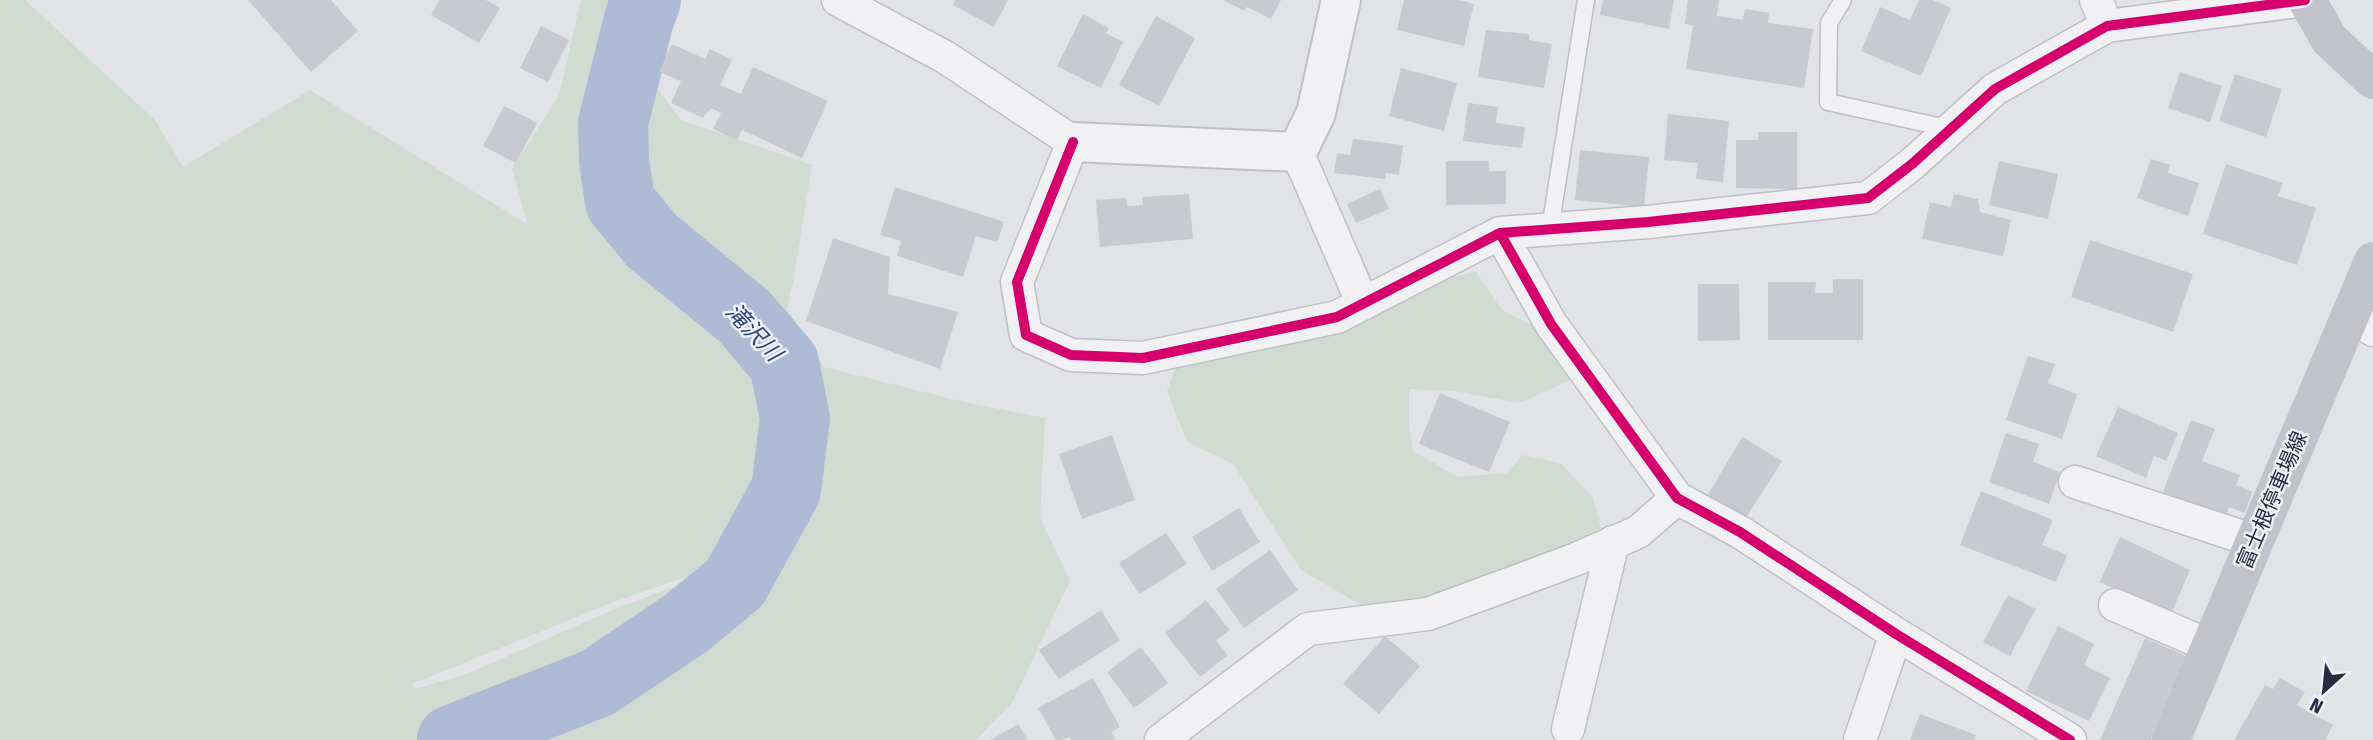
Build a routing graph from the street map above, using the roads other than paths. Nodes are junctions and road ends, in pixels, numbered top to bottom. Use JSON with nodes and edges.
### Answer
{"nodes":[{"id":1,"x":838,"y":0,"type":"edge"},
{"id":2,"x":1341,"y":0,"type":"edge"},
{"id":3,"x":1586,"y":0,"type":"edge"},
{"id":4,"x":1843,"y":0,"type":"edge"},
{"id":5,"x":2306,"y":0,"type":"edge"},
{"id":6,"x":2102,"y":13,"type":"edge"},
{"id":7,"x":2373,"y":80,"type":"edge"},
{"id":8,"x":1951,"y":129,"type":"junction"},
{"id":9,"x":1073,"y":142,"type":"junction"},
{"id":10,"x":1297,"y":152,"type":"junction"},
{"id":11,"x":1550,"y":229,"type":"junction"},
{"id":12,"x":1500,"y":233,"type":"junction"},
{"id":13,"x":2373,"y":261,"type":"edge"},
{"id":14,"x":1363,"y":304,"type":"junction"},
{"id":15,"x":2361,"y":323,"type":"edge"},
{"id":16,"x":2076,"y":482,"type":"dead end"},
{"id":17,"x":1677,"y":498,"type":"junction"},
{"id":18,"x":2255,"y":541,"type":"junction"},
{"id":19,"x":1613,"y":542,"type":"junction"},
{"id":20,"x":2115,"y":605,"type":"dead end"},
{"id":21,"x":1896,"y":634,"type":"junction"},
{"id":22,"x":2210,"y":646,"type":"junction"},
{"id":23,"x":1569,"y":729,"type":"dead end"},
{"id":24,"x":1161,"y":740,"type":"edge"},
{"id":25,"x":1860,"y":740,"type":"edge"},
{"id":26,"x":2070,"y":740,"type":"edge"},
{"id":27,"x":2171,"y":740,"type":"edge"}],
"edges":[{"from":1,"to":9,"type":"street"},
{"from":2,"to":10,"type":"street"},
{"from":3,"to":11,"type":"lane"},
{"from":4,"to":8,"type":"lane"},
{"from":5,"to":6,"type":"street"},
{"from":5,"to":7,"type":"main road"},
{"from":6,"to":8,"type":"street"},
{"from":8,"to":11,"type":"street"},
{"from":9,"to":10,"type":"street"},
{"from":9,"to":14,"type":"street"},
{"from":10,"to":14,"type":"street"},
{"from":11,"to":12,"type":"street"},
{"from":12,"to":14,"type":"street"},
{"from":12,"to":17,"type":"street"},
{"from":13,"to":15,"type":"main road","name":"富士根停車場線"},
{"from":15,"to":18,"type":"main road","name":"富士根停車場線"},
{"from":16,"to":18,"type":"street"},
{"from":17,"to":19,"type":"street"},
{"from":17,"to":21,"type":"street"},
{"from":18,"to":22,"type":"main road","name":"富士根停車場線"},
{"from":19,"to":23,"type":"street"},
{"from":19,"to":24,"type":"street"},
{"from":20,"to":22,"type":"street"},
{"from":21,"to":25,"type":"street"},
{"from":21,"to":26,"type":"street"},
{"from":22,"to":27,"type":"main road","name":"富士根停車場線"}]}
